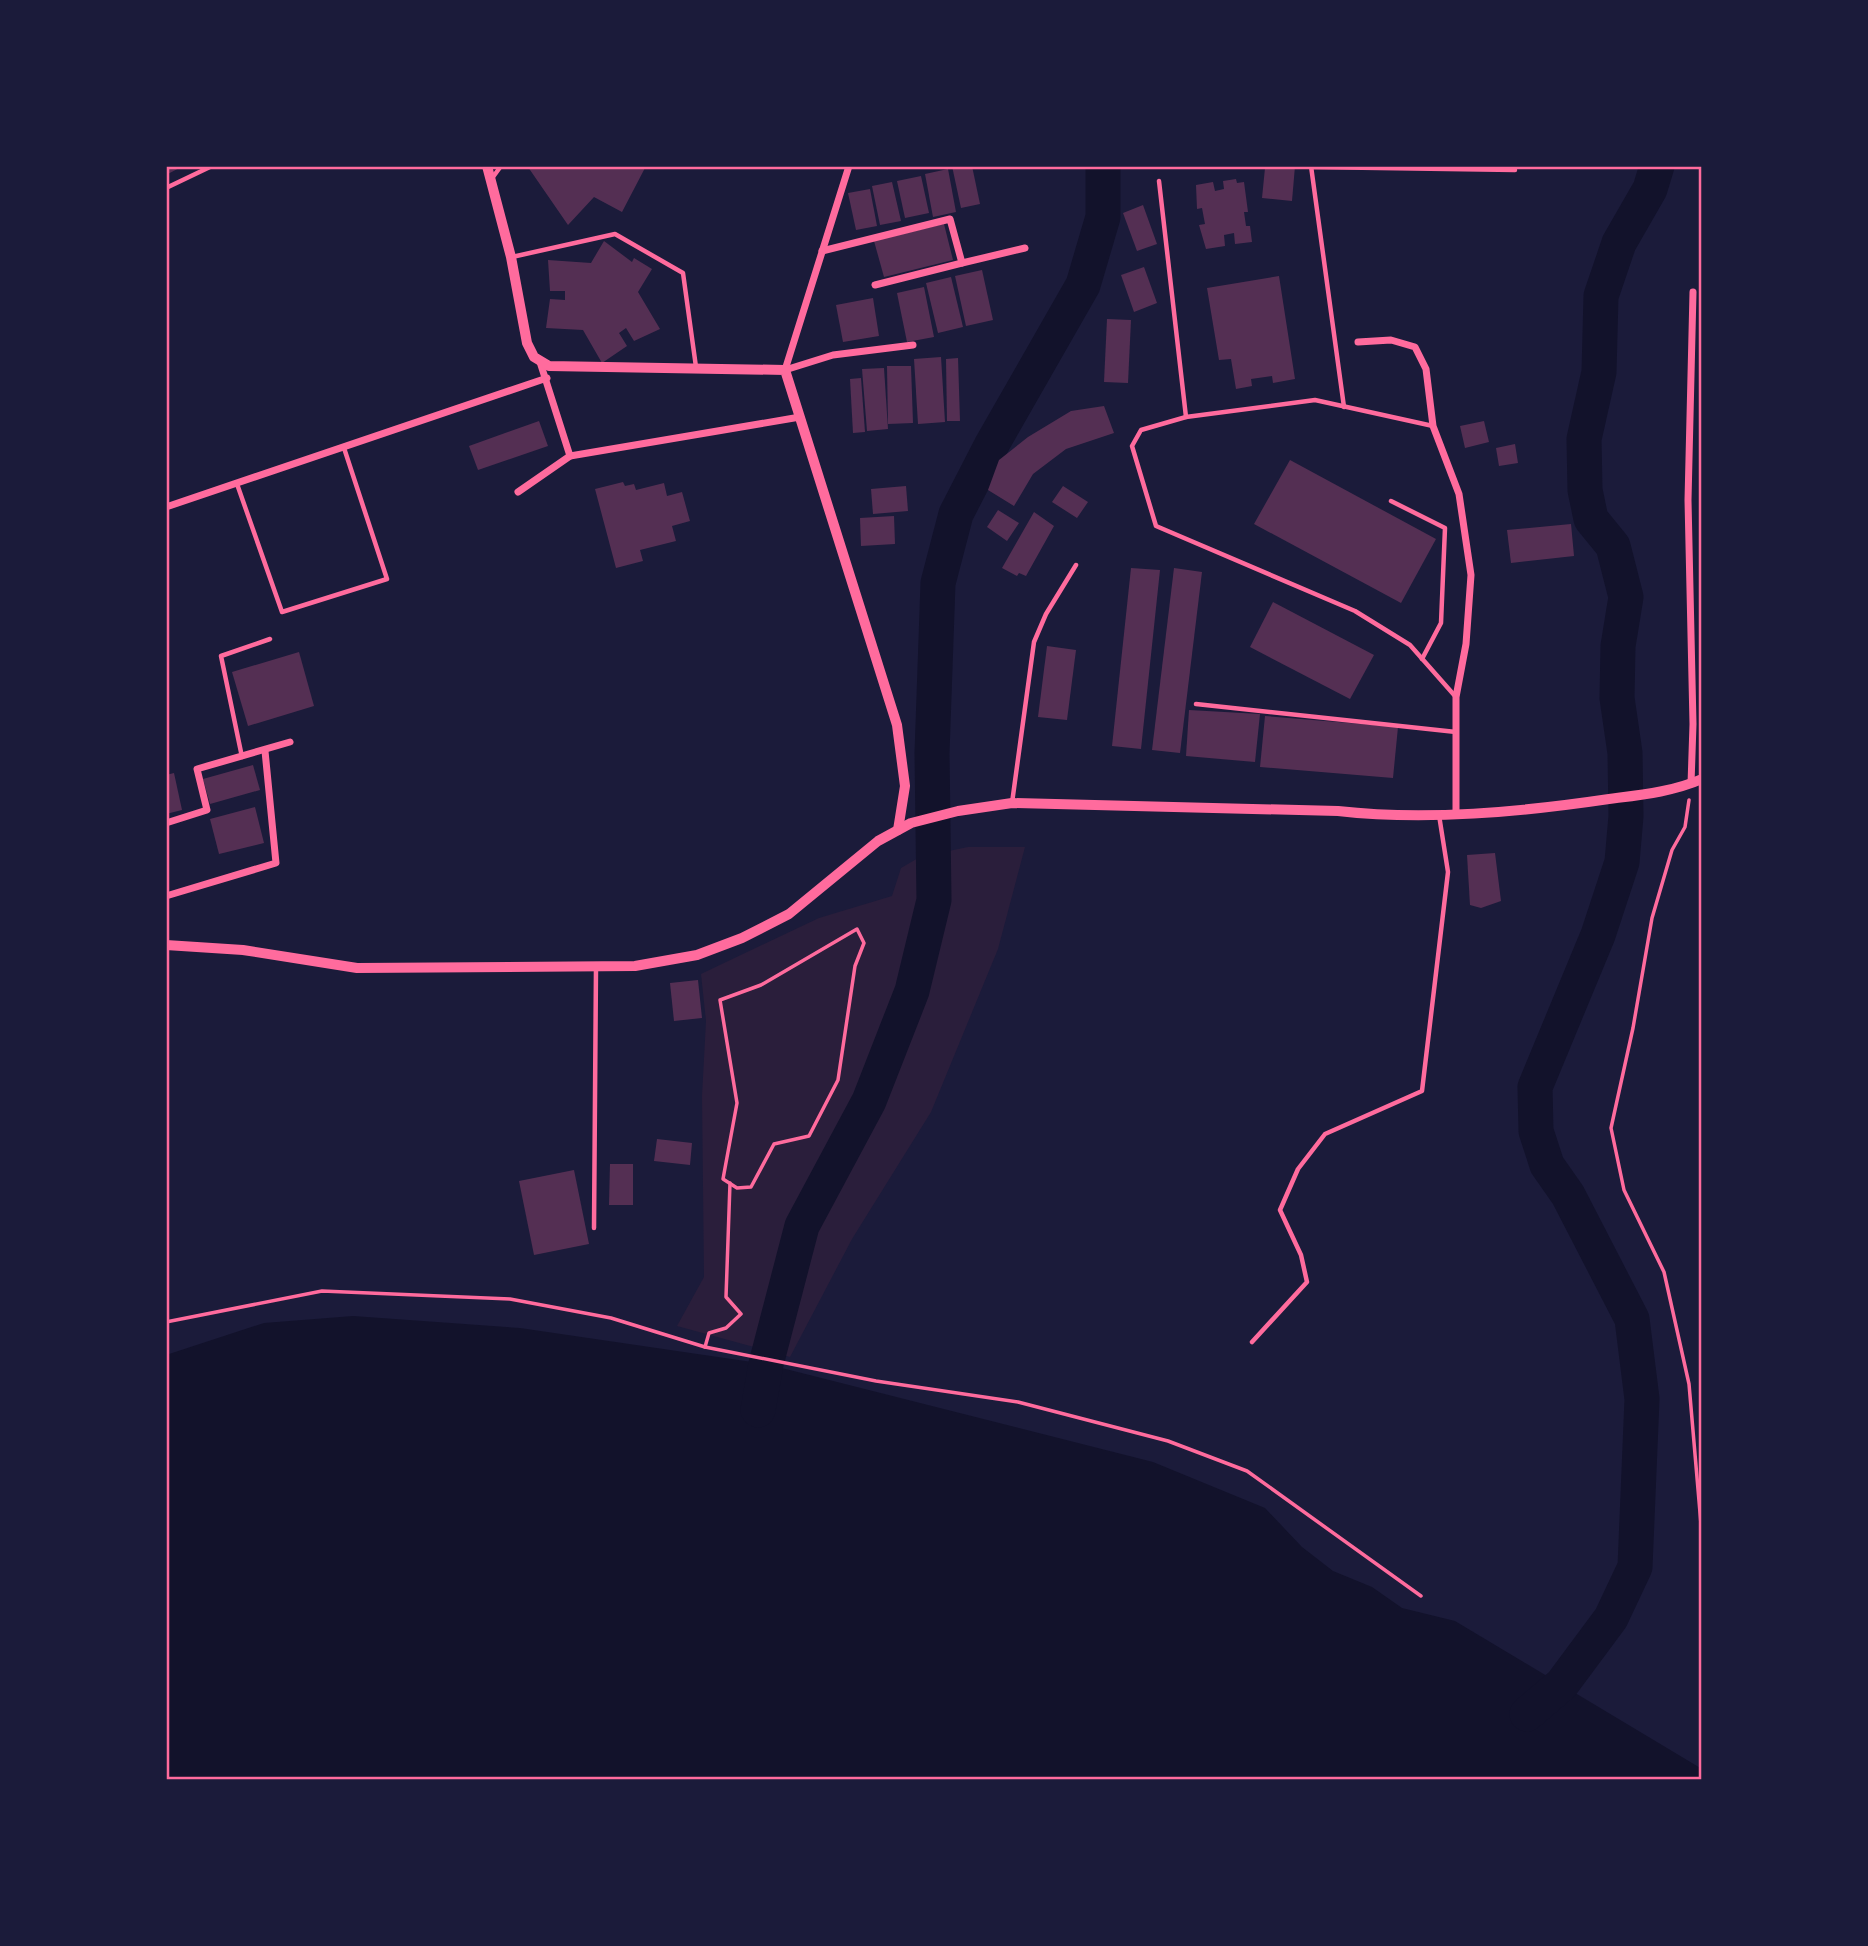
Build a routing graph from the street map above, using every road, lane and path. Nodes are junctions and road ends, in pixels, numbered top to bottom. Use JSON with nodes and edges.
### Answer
{"nodes":[{"id":1,"x":212,"y":166,"type":"edge"},
{"id":2,"x":486,"y":166,"type":"edge"},
{"id":3,"x":501,"y":166,"type":"edge"},
{"id":4,"x":849,"y":166,"type":"edge"},
{"id":5,"x":1311,"y":167,"type":"edge"},
{"id":6,"x":1515,"y":170,"type":"dead end"},
{"id":7,"x":491,"y":181,"type":"junction"},
{"id":8,"x":1159,"y":181,"type":"dead end"},
{"id":9,"x":166,"y":188,"type":"edge"},
{"id":10,"x":1025,"y":248,"type":"dead end"},
{"id":11,"x":822,"y":251,"type":"junction"},
{"id":12,"x":512,"y":257,"type":"junction"},
{"id":13,"x":962,"y":263,"type":"junction"},
{"id":14,"x":875,"y":285,"type":"dead end"},
{"id":15,"x":1693,"y":292,"type":"dead end"},
{"id":16,"x":1358,"y":342,"type":"dead end"},
{"id":17,"x":913,"y":345,"type":"dead end"},
{"id":18,"x":540,"y":362,"type":"junction"},
{"id":19,"x":696,"y":369,"type":"junction"},
{"id":20,"x":785,"y":370,"type":"junction"},
{"id":21,"x":547,"y":379,"type":"junction"},
{"id":22,"x":1344,"y":407,"type":"junction"},
{"id":23,"x":1186,"y":416,"type":"junction"},
{"id":24,"x":800,"y":417,"type":"junction"},
{"id":25,"x":1433,"y":426,"type":"junction"},
{"id":26,"x":343,"y":447,"type":"junction"},
{"id":27,"x":570,"y":456,"type":"junction"},
{"id":28,"x":236,"y":483,"type":"junction"},
{"id":29,"x":519,"y":492,"type":"dead end"},
{"id":30,"x":1391,"y":501,"type":"dead end"},
{"id":31,"x":166,"y":507,"type":"edge"},
{"id":32,"x":1076,"y":565,"type":"dead end"},
{"id":33,"x":270,"y":639,"type":"dead end"},
{"id":34,"x":1422,"y":659,"type":"junction"},
{"id":35,"x":1456,"y":697,"type":"junction"},
{"id":36,"x":1196,"y":704,"type":"dead end"},
{"id":37,"x":1456,"y":732,"type":"junction"},
{"id":38,"x":290,"y":742,"type":"dead end"},
{"id":39,"x":265,"y":751,"type":"junction"},
{"id":40,"x":242,"y":757,"type":"junction"},
{"id":41,"x":1696,"y":781,"type":"edge"},
{"id":42,"x":1012,"y":803,"type":"junction"},
{"id":43,"x":1456,"y":812,"type":"junction"},
{"id":44,"x":1439,"y":813,"type":"junction"},
{"id":45,"x":166,"y":823,"type":"edge"},
{"id":46,"x":898,"y":830,"type":"junction"},
{"id":47,"x":166,"y":896,"type":"edge"},
{"id":48,"x":166,"y":945,"type":"edge"},
{"id":49,"x":596,"y":967,"type":"junction"},
{"id":50,"x":730,"y":1183,"type":"junction"},
{"id":51,"x":594,"y":1228,"type":"dead end"},
{"id":52,"x":166,"y":1322,"type":"edge"},
{"id":53,"x":1252,"y":1342,"type":"dead end"},
{"id":54,"x":705,"y":1346,"type":"junction"},
{"id":55,"x":1702,"y":1536,"type":"edge"},
{"id":56,"x":1421,"y":1596,"type":"dead end"}],
"edges":[{"from":1,"to":9,"type":"lane"},
{"from":2,"to":7,"type":"street"},
{"from":3,"to":7,"type":"lane"},
{"from":4,"to":11,"type":"street"},
{"from":5,"to":6,"type":"lane"},
{"from":5,"to":22,"type":"lane"},
{"from":7,"to":12,"type":"street"},
{"from":8,"to":23,"type":"lane"},
{"from":10,"to":13,"type":"street"},
{"from":11,"to":13,"type":"street"},
{"from":11,"to":20,"type":"street"},
{"from":12,"to":18,"type":"street"},
{"from":12,"to":19,"type":"lane"},
{"from":13,"to":14,"type":"street"},
{"from":15,"to":41,"type":"street"},
{"from":16,"to":25,"type":"street"},
{"from":17,"to":20,"type":"street"},
{"from":18,"to":19,"type":"street"},
{"from":18,"to":21,"type":"street"},
{"from":19,"to":20,"type":"street"},
{"from":20,"to":24,"type":"street"},
{"from":21,"to":26,"type":"street"},
{"from":21,"to":27,"type":"street"},
{"from":22,"to":23,"type":"lane"},
{"from":22,"to":25,"type":"lane"},
{"from":23,"to":34,"type":"lane"},
{"from":24,"to":27,"type":"street"},
{"from":24,"to":46,"type":"street"},
{"from":25,"to":35,"type":"street"},
{"from":26,"to":28,"type":"street"},
{"from":26,"to":28,"type":"lane"},
{"from":27,"to":29,"type":"street"},
{"from":28,"to":31,"type":"street"},
{"from":30,"to":34,"type":"lane"},
{"from":32,"to":42,"type":"lane"},
{"from":33,"to":40,"type":"lane"},
{"from":34,"to":35,"type":"lane"},
{"from":35,"to":37,"type":"street"},
{"from":36,"to":37,"type":"lane"},
{"from":37,"to":43,"type":"street"},
{"from":38,"to":39,"type":"street"},
{"from":39,"to":40,"type":"street"},
{"from":39,"to":47,"type":"street"},
{"from":40,"to":45,"type":"street"},
{"from":41,"to":43,"type":"street"},
{"from":41,"to":55,"type":"path"},
{"from":42,"to":44,"type":"street"},
{"from":42,"to":46,"type":"street"},
{"from":43,"to":44,"type":"street"},
{"from":44,"to":53,"type":"lane"},
{"from":46,"to":49,"type":"street"},
{"from":48,"to":49,"type":"street"},
{"from":49,"to":51,"type":"lane"},
{"from":50,"to":50,"type":"path"},
{"from":50,"to":54,"type":"path"},
{"from":52,"to":54,"type":"path"},
{"from":54,"to":56,"type":"path"}]}
